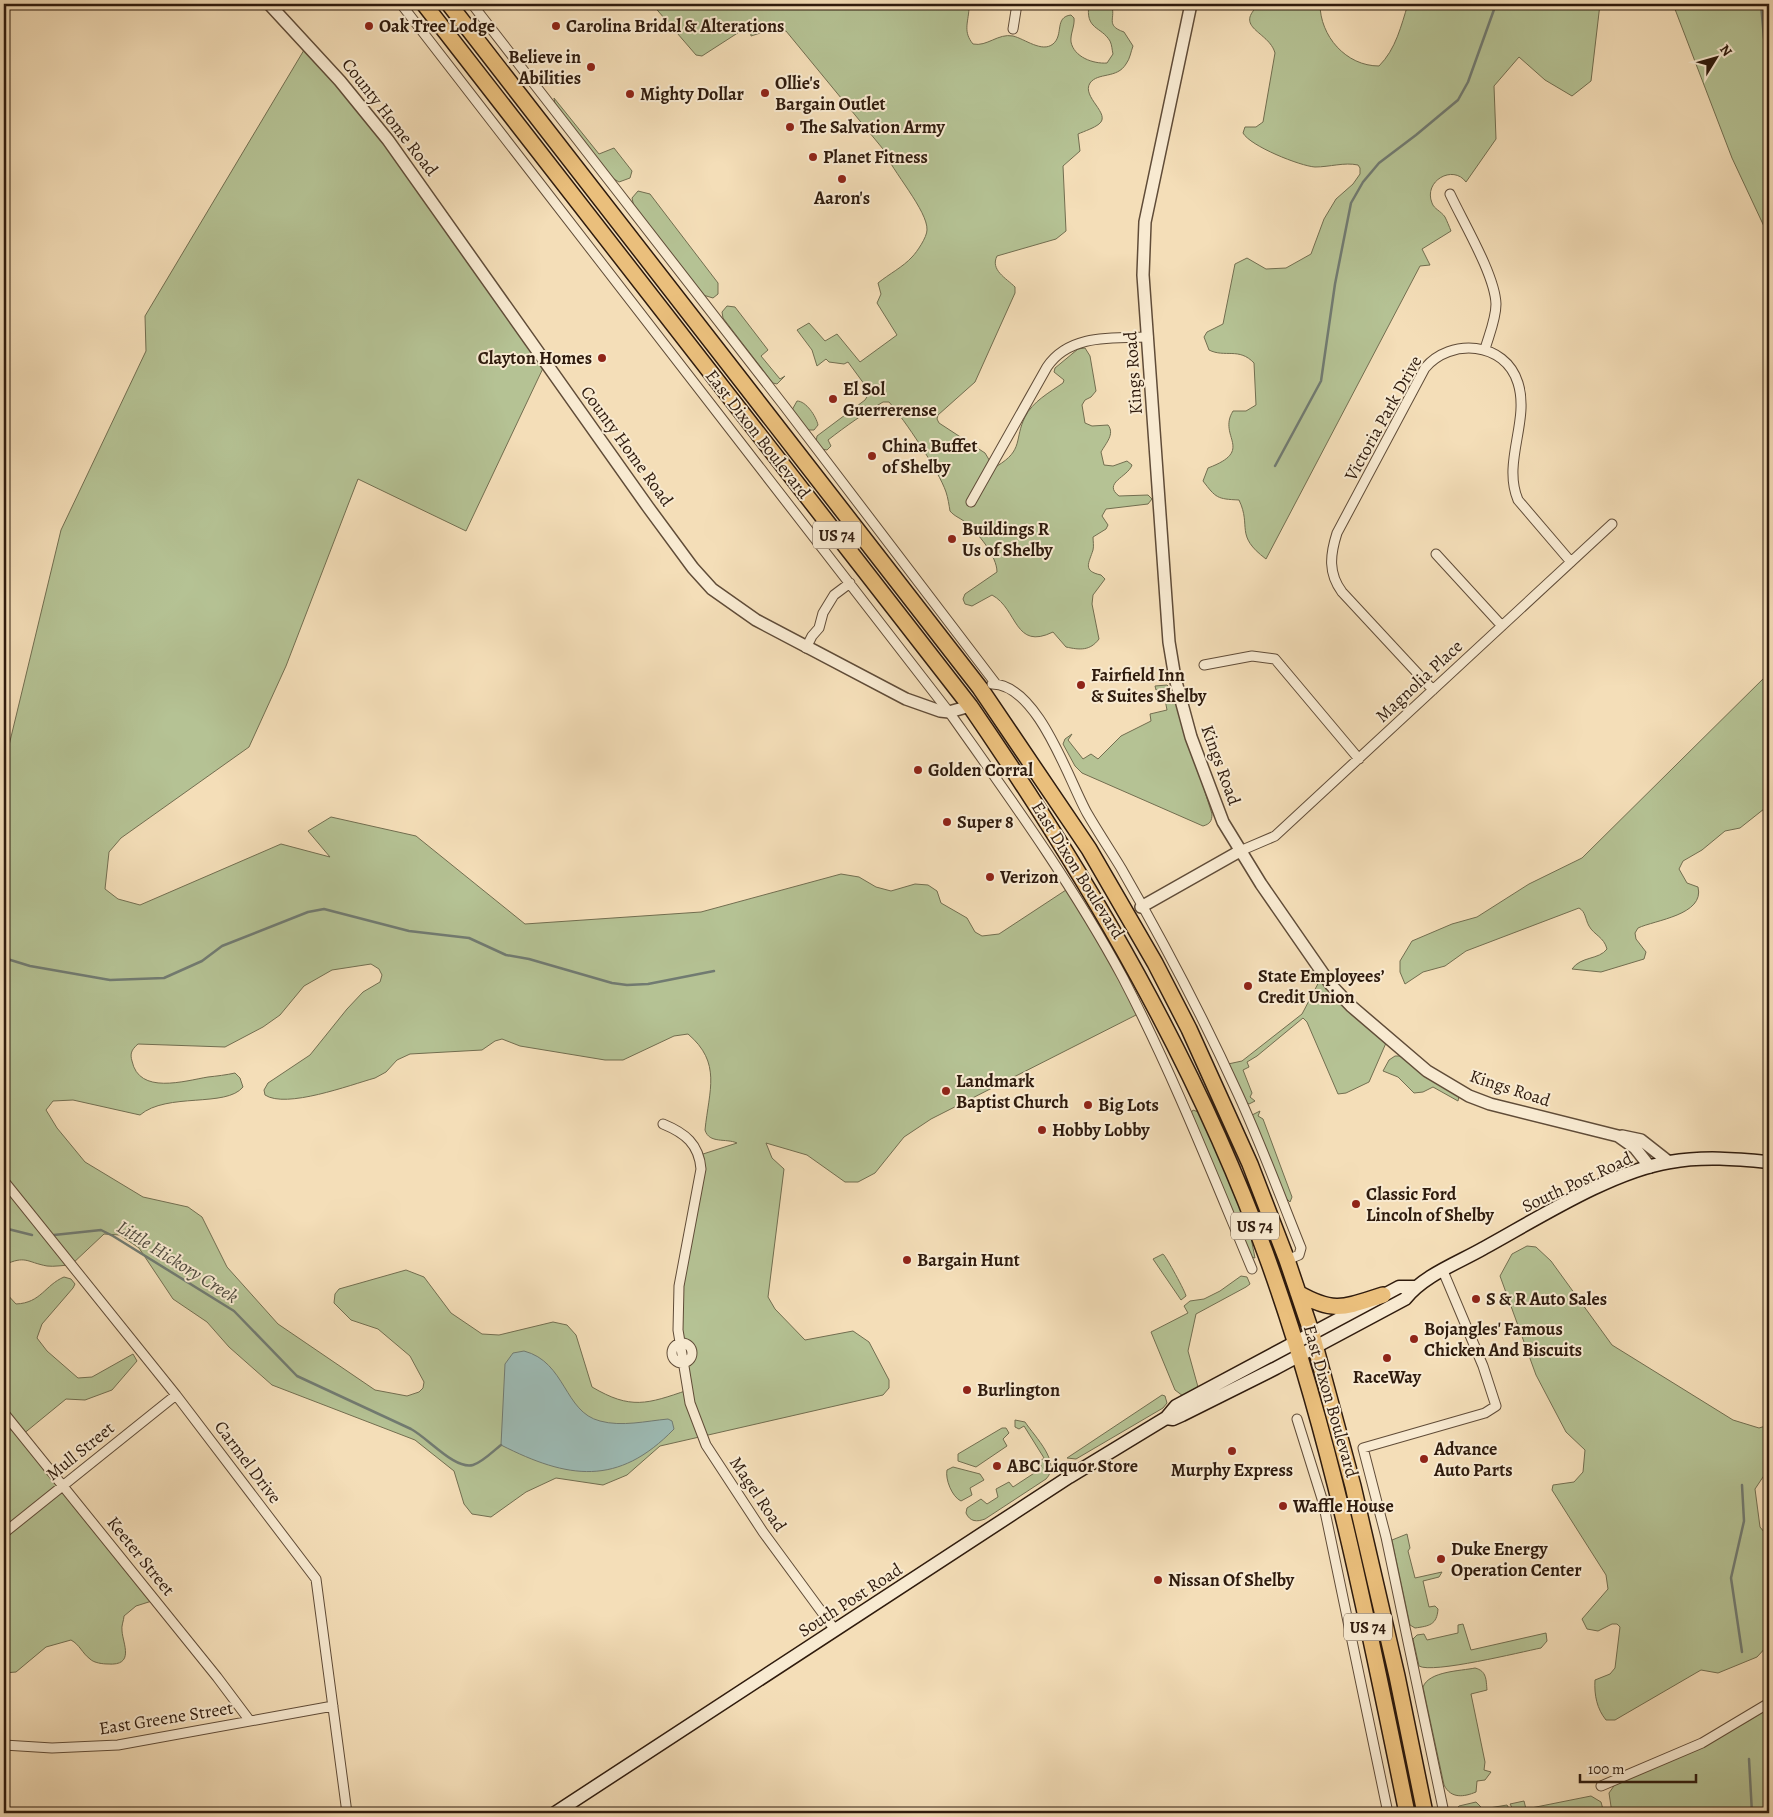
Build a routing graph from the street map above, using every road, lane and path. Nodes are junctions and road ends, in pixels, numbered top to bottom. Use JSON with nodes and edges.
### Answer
{"nodes":[{"id":1,"x":269,"y":4,"type":"edge"},
{"id":2,"x":401,"y":4,"type":"edge"},
{"id":3,"x":424,"y":4,"type":"edge"},
{"id":4,"x":449,"y":4,"type":"edge"},
{"id":5,"x":472,"y":4,"type":"edge"},
{"id":6,"x":1017,"y":4,"type":"edge"},
{"id":7,"x":1191,"y":4,"type":"edge"},
{"id":8,"x":1012,"y":29,"type":"dead end"},
{"id":9,"x":1450,"y":194,"type":"dead end"},
{"id":10,"x":623,"y":198,"type":"junction"},
{"id":11,"x":608,"y":209,"type":"junction"},
{"id":12,"x":1148,"y":337,"type":"junction"},
{"id":13,"x":1485,"y":349,"type":"junction"},
{"id":14,"x":971,"y":502,"type":"dead end"},
{"id":15,"x":1612,"y":524,"type":"dead end"},
{"id":16,"x":1436,"y":554,"type":"dead end"},
{"id":17,"x":1571,"y":562,"type":"junction"},
{"id":18,"x":873,"y":582,"type":"junction"},
{"id":19,"x":850,"y":583,"type":"junction"},
{"id":20,"x":1502,"y":626,"type":"junction"},
{"id":21,"x":806,"y":648,"type":"junction"},
{"id":22,"x":1204,"y":665,"type":"dead end"},
{"id":23,"x":996,"y":684,"type":"junction"},
{"id":24,"x":980,"y":688,"type":"junction"},
{"id":25,"x":1433,"y":690,"type":"junction"},
{"id":26,"x":970,"y":706,"type":"junction"},
{"id":27,"x":949,"y":712,"type":"junction"},
{"id":28,"x":1359,"y":759,"type":"junction"},
{"id":29,"x":1046,"y":784,"type":"junction"},
{"id":30,"x":1240,"y":851,"type":"junction"},
{"id":31,"x":1141,"y":907,"type":"junction"},
{"id":32,"x":1200,"y":1100,"type":"junction"},
{"id":33,"x":1184,"y":1107,"type":"junction"},
{"id":34,"x":1248,"y":1118,"type":"junction"},
{"id":35,"x":663,"y":1124,"type":"dead end"},
{"id":36,"x":1233,"y":1124,"type":"junction"},
{"id":37,"x":1618,"y":1136,"type":"junction"},
{"id":38,"x":1670,"y":1162,"type":"junction"},
{"id":39,"x":1769,"y":1162,"type":"edge"},
{"id":40,"x":1650,"y":1167,"type":"junction"},
{"id":41,"x":4,"y":1182,"type":"edge"},
{"id":42,"x":1287,"y":1260,"type":"junction"},
{"id":43,"x":1252,"y":1268,"type":"dead end"},
{"id":44,"x":1443,"y":1271,"type":"junction"},
{"id":45,"x":1415,"y":1287,"type":"junction"},
{"id":46,"x":1298,"y":1293,"type":"junction"},
{"id":47,"x":1383,"y":1295,"type":"junction"},
{"id":48,"x":1314,"y":1340,"type":"junction"},
{"id":49,"x":1297,"y":1349,"type":"junction"},
{"id":50,"x":176,"y":1394,"type":"junction"},
{"id":51,"x":4,"y":1414,"type":"edge"},
{"id":52,"x":1297,"y":1419,"type":"dead end"},
{"id":53,"x":63,"y":1486,"type":"junction"},
{"id":54,"x":1340,"y":1498,"type":"junction"},
{"id":55,"x":1323,"y":1502,"type":"junction"},
{"id":56,"x":4,"y":1533,"type":"edge"},
{"id":57,"x":1398,"y":1592,"type":"junction"},
{"id":58,"x":1377,"y":1594,"type":"junction"},
{"id":59,"x":835,"y":1630,"type":"junction"},
{"id":60,"x":1769,"y":1703,"type":"edge"},
{"id":61,"x":333,"y":1706,"type":"junction"},
{"id":62,"x":250,"y":1721,"type":"junction"},
{"id":63,"x":4,"y":1745,"type":"edge"},
{"id":64,"x":1601,"y":1786,"type":"dead end"},
{"id":65,"x":347,"y":1813,"type":"edge"},
{"id":66,"x":555,"y":1813,"type":"edge"},
{"id":67,"x":1388,"y":1813,"type":"edge"},
{"id":68,"x":1407,"y":1813,"type":"edge"},
{"id":69,"x":1425,"y":1813,"type":"edge"},
{"id":70,"x":1444,"y":1813,"type":"edge"}],
"edges":[{"from":1,"to":21,"type":"street","name":"County Home Road"},
{"from":2,"to":19,"type":"street","name":"East Dixon Boulevard"},
{"from":3,"to":18,"type":"highway","name":"East Dixon Boulevard","number":"US 74"},
{"from":4,"to":11,"type":"highway","name":"East Dixon Boulevard","number":"US 74"},
{"from":5,"to":10,"type":"street","name":"East Dixon Boulevard"},
{"from":6,"to":8,"type":"street"},
{"from":7,"to":12,"type":"street","name":"Kings Road"},
{"from":9,"to":13,"type":"street"},
{"from":10,"to":11,"type":"street"},
{"from":10,"to":23,"type":"street","name":"East Dixon Boulevard"},
{"from":11,"to":24,"type":"highway","name":"East Dixon Boulevard","number":"US 74"},
{"from":12,"to":14,"type":"street"},
{"from":12,"to":30,"type":"street","name":"Kings Road"},
{"from":13,"to":17,"type":"street"},
{"from":13,"to":25,"type":"street","name":"Victoria Park Drive"},
{"from":15,"to":17,"type":"street","name":"Magnolia Place"},
{"from":16,"to":20,"type":"street"},
{"from":17,"to":20,"type":"street","name":"Magnolia Place"},
{"from":18,"to":24,"type":"highway"},
{"from":18,"to":26,"type":"highway","name":"East Dixon Boulevard","number":"US 74"},
{"from":19,"to":21,"type":"street"},
{"from":19,"to":27,"type":"street","name":"East Dixon Boulevard"},
{"from":20,"to":25,"type":"street","name":"Magnolia Place"},
{"from":21,"to":27,"type":"street","name":"County Home Road"},
{"from":22,"to":28,"type":"street"},
{"from":23,"to":24,"type":"street"},
{"from":23,"to":31,"type":"street","name":"East Dixon Boulevard"},
{"from":24,"to":29,"type":"highway","name":"East Dixon Boulevard","number":"US 74"},
{"from":25,"to":28,"type":"street","name":"Magnolia Place"},
{"from":26,"to":27,"type":"street","name":"County Home Road"},
{"from":26,"to":29,"type":"highway"},
{"from":26,"to":32,"type":"highway","name":"East Dixon Boulevard","number":"US 74"},
{"from":27,"to":33,"type":"street","name":"East Dixon Boulevard"},
{"from":28,"to":30,"type":"street","name":"Magnolia Place"},
{"from":29,"to":36,"type":"highway","name":"East Dixon Boulevard","number":"US 74"},
{"from":30,"to":31,"type":"street"},
{"from":30,"to":37,"type":"street","name":"Kings Road"},
{"from":31,"to":34,"type":"street","name":"East Dixon Boulevard"},
{"from":32,"to":33,"type":"street"},
{"from":32,"to":49,"type":"highway","name":"East Dixon Boulevard","number":"US 74"},
{"from":33,"to":43,"type":"street","name":"East Dixon Boulevard"},
{"from":34,"to":36,"type":"street"},
{"from":34,"to":42,"type":"street","name":"East Dixon Boulevard"},
{"from":35,"to":59,"type":"street","name":"Magel Road"},
{"from":36,"to":42,"type":"highway","name":"East Dixon Boulevard","number":"US 74"},
{"from":37,"to":38,"type":"street"},
{"from":37,"to":40,"type":"street","name":"Kings Road"},
{"from":38,"to":39,"type":"main road","name":"South Post Road"},
{"from":38,"to":40,"type":"main road","name":"South Post Road"},
{"from":40,"to":44,"type":"main road","name":"South Post Road"},
{"from":41,"to":50,"type":"street","name":"Carmel Drive"},
{"from":42,"to":46,"type":"highway","name":"East Dixon Boulevard","number":"US 74"},
{"from":44,"to":45,"type":"main road","name":"South Post Road"},
{"from":44,"to":57,"type":"street","name":"East Dixon Boulevard"},
{"from":45,"to":47,"type":"main road","name":"South Post Road"},
{"from":45,"to":48,"type":"main road","name":"South Post Road"},
{"from":46,"to":47,"type":"highway"},
{"from":46,"to":48,"type":"highway","name":"East Dixon Boulevard","number":"US 74"},
{"from":47,"to":48,"type":"main road","name":"South Post Road"},
{"from":48,"to":49,"type":"main road","name":"South Post Road"},
{"from":48,"to":58,"type":"highway","name":"East Dixon Boulevard","number":"US 74"},
{"from":49,"to":54,"type":"highway","name":"East Dixon Boulevard","number":"US 74"},
{"from":49,"to":59,"type":"main road","name":"South Post Road"},
{"from":50,"to":53,"type":"street","name":"Mull Street"},
{"from":50,"to":61,"type":"street","name":"Carmel Drive"},
{"from":51,"to":53,"type":"street","name":"Keeter Street"},
{"from":52,"to":55,"type":"street","name":"East Dixon Boulevard"},
{"from":53,"to":56,"type":"street","name":"Mull Street"},
{"from":53,"to":62,"type":"street","name":"Keeter Street"},
{"from":54,"to":55,"type":"street"},
{"from":54,"to":68,"type":"highway","name":"East Dixon Boulevard","number":"US 74"},
{"from":55,"to":67,"type":"street","name":"East Dixon Boulevard"},
{"from":57,"to":58,"type":"street"},
{"from":57,"to":70,"type":"street","name":"East Dixon Boulevard"},
{"from":58,"to":69,"type":"highway","name":"East Dixon Boulevard","number":"US 74"},
{"from":59,"to":66,"type":"main road","name":"South Post Road"},
{"from":60,"to":64,"type":"street"},
{"from":61,"to":62,"type":"street","name":"East Greene Street"},
{"from":61,"to":65,"type":"street","name":"Carmel Drive"},
{"from":62,"to":63,"type":"street","name":"East Greene Street"}]}
